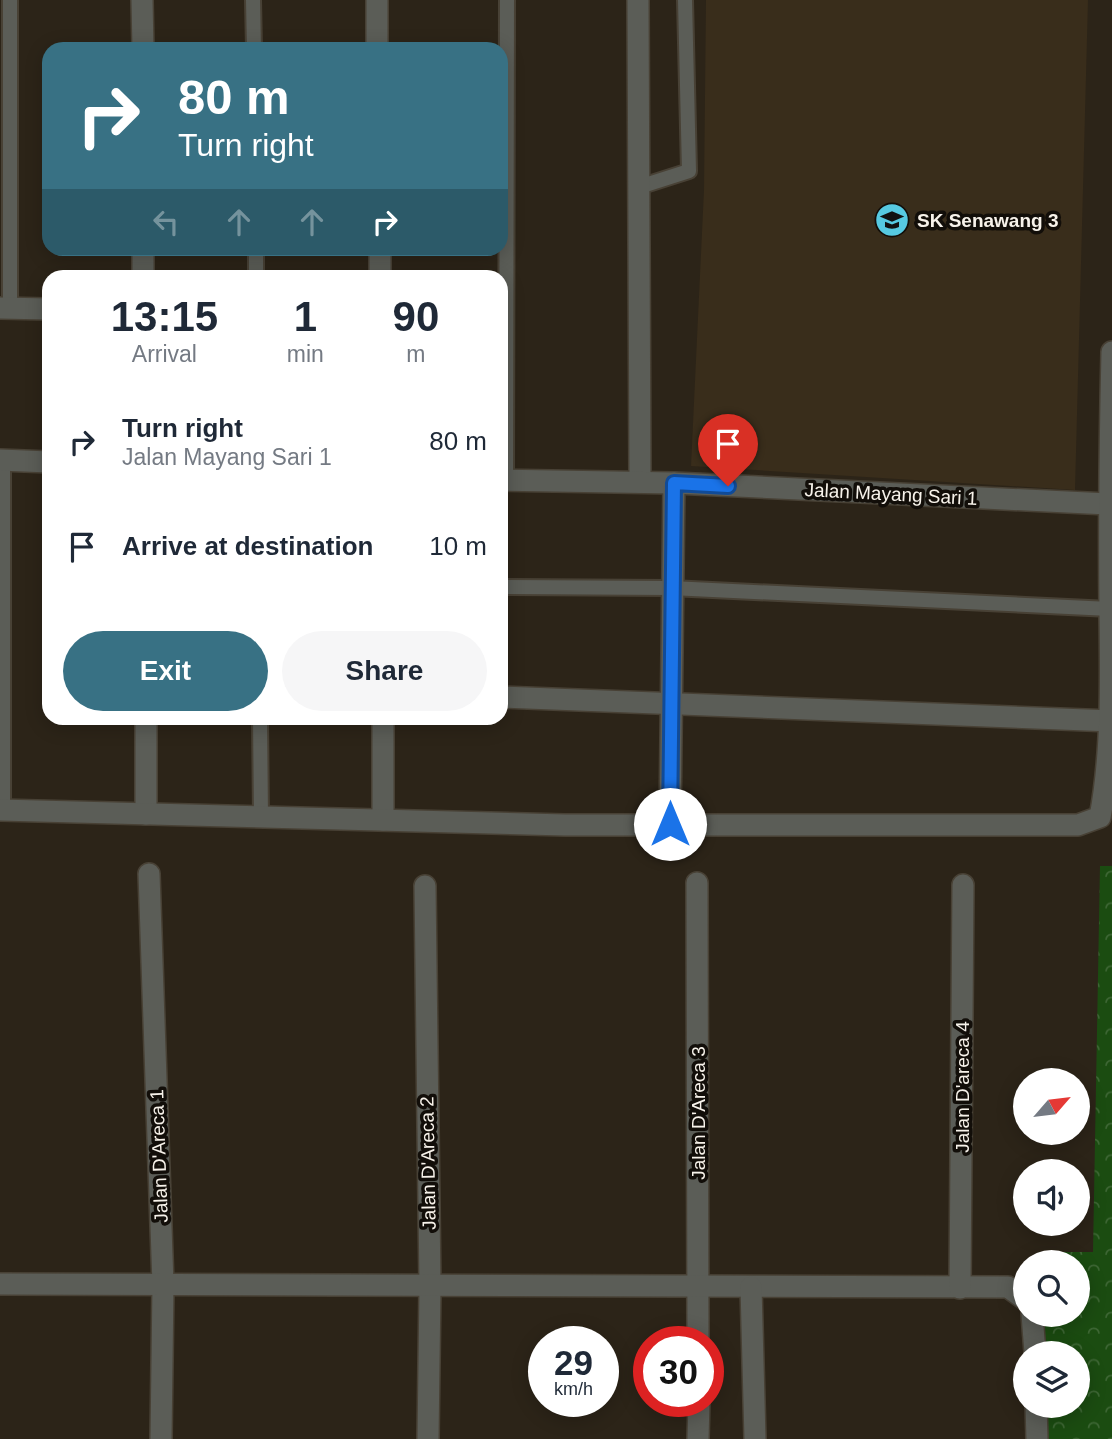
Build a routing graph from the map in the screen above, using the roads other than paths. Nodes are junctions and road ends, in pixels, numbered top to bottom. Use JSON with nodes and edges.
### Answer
{"nodes":[{"id":1,"x":10,"y":0,"type":"edge"},
{"id":2,"x":142,"y":0,"type":"edge"},
{"id":3,"x":254,"y":0,"type":"edge"},
{"id":4,"x":377,"y":0,"type":"edge"},
{"id":5,"x":507,"y":0,"type":"edge"},
{"id":6,"x":638,"y":0,"type":"edge"},
{"id":7,"x":685,"y":0,"type":"edge"},
{"id":8,"x":142,"y":42,"type":"edge"},
{"id":9,"x":254,"y":42,"type":"edge"},
{"id":10,"x":377,"y":42,"type":"edge"},
{"id":11,"x":507,"y":42,"type":"edge"},
{"id":12,"x":639,"y":187,"type":"junction"},
{"id":13,"x":5,"y":308,"type":"edge"},
{"id":14,"x":42,"y":309,"type":"edge"},
{"id":15,"x":1112,"y":352,"type":"edge"},
{"id":16,"x":1,"y":460,"type":"edge"},
{"id":17,"x":42,"y":462,"type":"edge"},
{"id":18,"x":508,"y":480,"type":"edge"},
{"id":19,"x":640,"y":482,"type":"junction"},
{"id":20,"x":674,"y":483,"type":"junction"},
{"id":21,"x":1108,"y":504,"type":"junction"},
{"id":22,"x":508,"y":587,"type":"edge"},
{"id":23,"x":671,"y":588,"type":"junction"},
{"id":24,"x":1110,"y":609,"type":"junction"},
{"id":25,"x":508,"y":697,"type":"edge"},
{"id":26,"x":671,"y":705,"type":"junction"},
{"id":27,"x":1112,"y":721,"type":"edge"},
{"id":28,"x":146,"y":725,"type":"edge"},
{"id":29,"x":260,"y":725,"type":"edge"},
{"id":30,"x":383,"y":725,"type":"edge"},
{"id":31,"x":2,"y":810,"type":"edge"},
{"id":32,"x":146,"y":814,"type":"junction"},
{"id":33,"x":261,"y":817,"type":"junction"},
{"id":34,"x":383,"y":820,"type":"junction"},
{"id":35,"x":670,"y":824,"type":"junction"},
{"id":36,"x":149,"y":874,"type":"dead end"},
{"id":37,"x":697,"y":883,"type":"dead end"},
{"id":38,"x":425,"y":886,"type":"dead end"},
{"id":39,"x":963,"y":886,"type":"dead end"},
{"id":40,"x":0,"y":1284,"type":"edge"},
{"id":41,"x":163,"y":1284,"type":"junction"},
{"id":42,"x":430,"y":1287,"type":"junction"},
{"id":43,"x":698,"y":1287,"type":"junction"},
{"id":44,"x":751,"y":1287,"type":"junction"},
{"id":45,"x":960,"y":1288,"type":"junction"},
{"id":46,"x":1013,"y":1291,"type":"edge"},
{"id":47,"x":698,"y":1326,"type":"edge"},
{"id":48,"x":699,"y":1417,"type":"edge"},
{"id":49,"x":1036,"y":1418,"type":"edge"},
{"id":50,"x":161,"y":1439,"type":"edge"},
{"id":51,"x":428,"y":1439,"type":"edge"},
{"id":52,"x":698,"y":1439,"type":"edge"},
{"id":53,"x":755,"y":1439,"type":"edge"},
{"id":54,"x":1037,"y":1439,"type":"edge"}],
"edges":[{"from":1,"to":13,"type":"lane"},
{"from":2,"to":8,"type":"street"},
{"from":3,"to":9,"type":"lane"},
{"from":4,"to":10,"type":"street"},
{"from":5,"to":11,"type":"lane"},
{"from":6,"to":12,"type":"street"},
{"from":7,"to":12,"type":"lane"},
{"from":12,"to":19,"type":"street"},
{"from":13,"to":14,"type":"street"},
{"from":15,"to":21,"type":"street"},
{"from":16,"to":17,"type":"street"},
{"from":16,"to":31,"type":"lane"},
{"from":18,"to":19,"type":"street","name":"Jalan Mayang Sari 1"},
{"from":19,"to":20,"type":"street","name":"Jalan Mayang Sari 1"},
{"from":20,"to":21,"type":"street","name":"Jalan Mayang Sari 1"},
{"from":20,"to":23,"type":"street"},
{"from":21,"to":24,"type":"street"},
{"from":22,"to":23,"type":"lane"},
{"from":23,"to":24,"type":"lane"},
{"from":23,"to":26,"type":"street"},
{"from":24,"to":27,"type":"street"},
{"from":25,"to":26,"type":"street"},
{"from":26,"to":27,"type":"street"},
{"from":26,"to":35,"type":"street"},
{"from":27,"to":35,"type":"street"},
{"from":28,"to":32,"type":"street"},
{"from":29,"to":33,"type":"lane"},
{"from":30,"to":34,"type":"street"},
{"from":31,"to":32,"type":"street"},
{"from":32,"to":33,"type":"street"},
{"from":33,"to":34,"type":"street"},
{"from":34,"to":35,"type":"street"},
{"from":36,"to":41,"type":"street","name":"Jalan D'Areca 1"},
{"from":37,"to":43,"type":"street","name":"Jalan D'Areca 3"},
{"from":38,"to":42,"type":"street","name":"Jalan D'Areca 2"},
{"from":39,"to":45,"type":"street","name":"Jalan D'areca 4"},
{"from":40,"to":41,"type":"street"},
{"from":41,"to":42,"type":"street"},
{"from":41,"to":50,"type":"street","name":"Jalan D'Areca 1"},
{"from":42,"to":43,"type":"street"},
{"from":42,"to":51,"type":"street","name":"Jalan D'Areca 2"},
{"from":43,"to":44,"type":"street"},
{"from":43,"to":47,"type":"street","name":"Jalan D'Areca 3"},
{"from":44,"to":45,"type":"street"},
{"from":44,"to":53,"type":"street"},
{"from":45,"to":46,"type":"street"},
{"from":48,"to":52,"type":"street"},
{"from":49,"to":54,"type":"street"}]}
